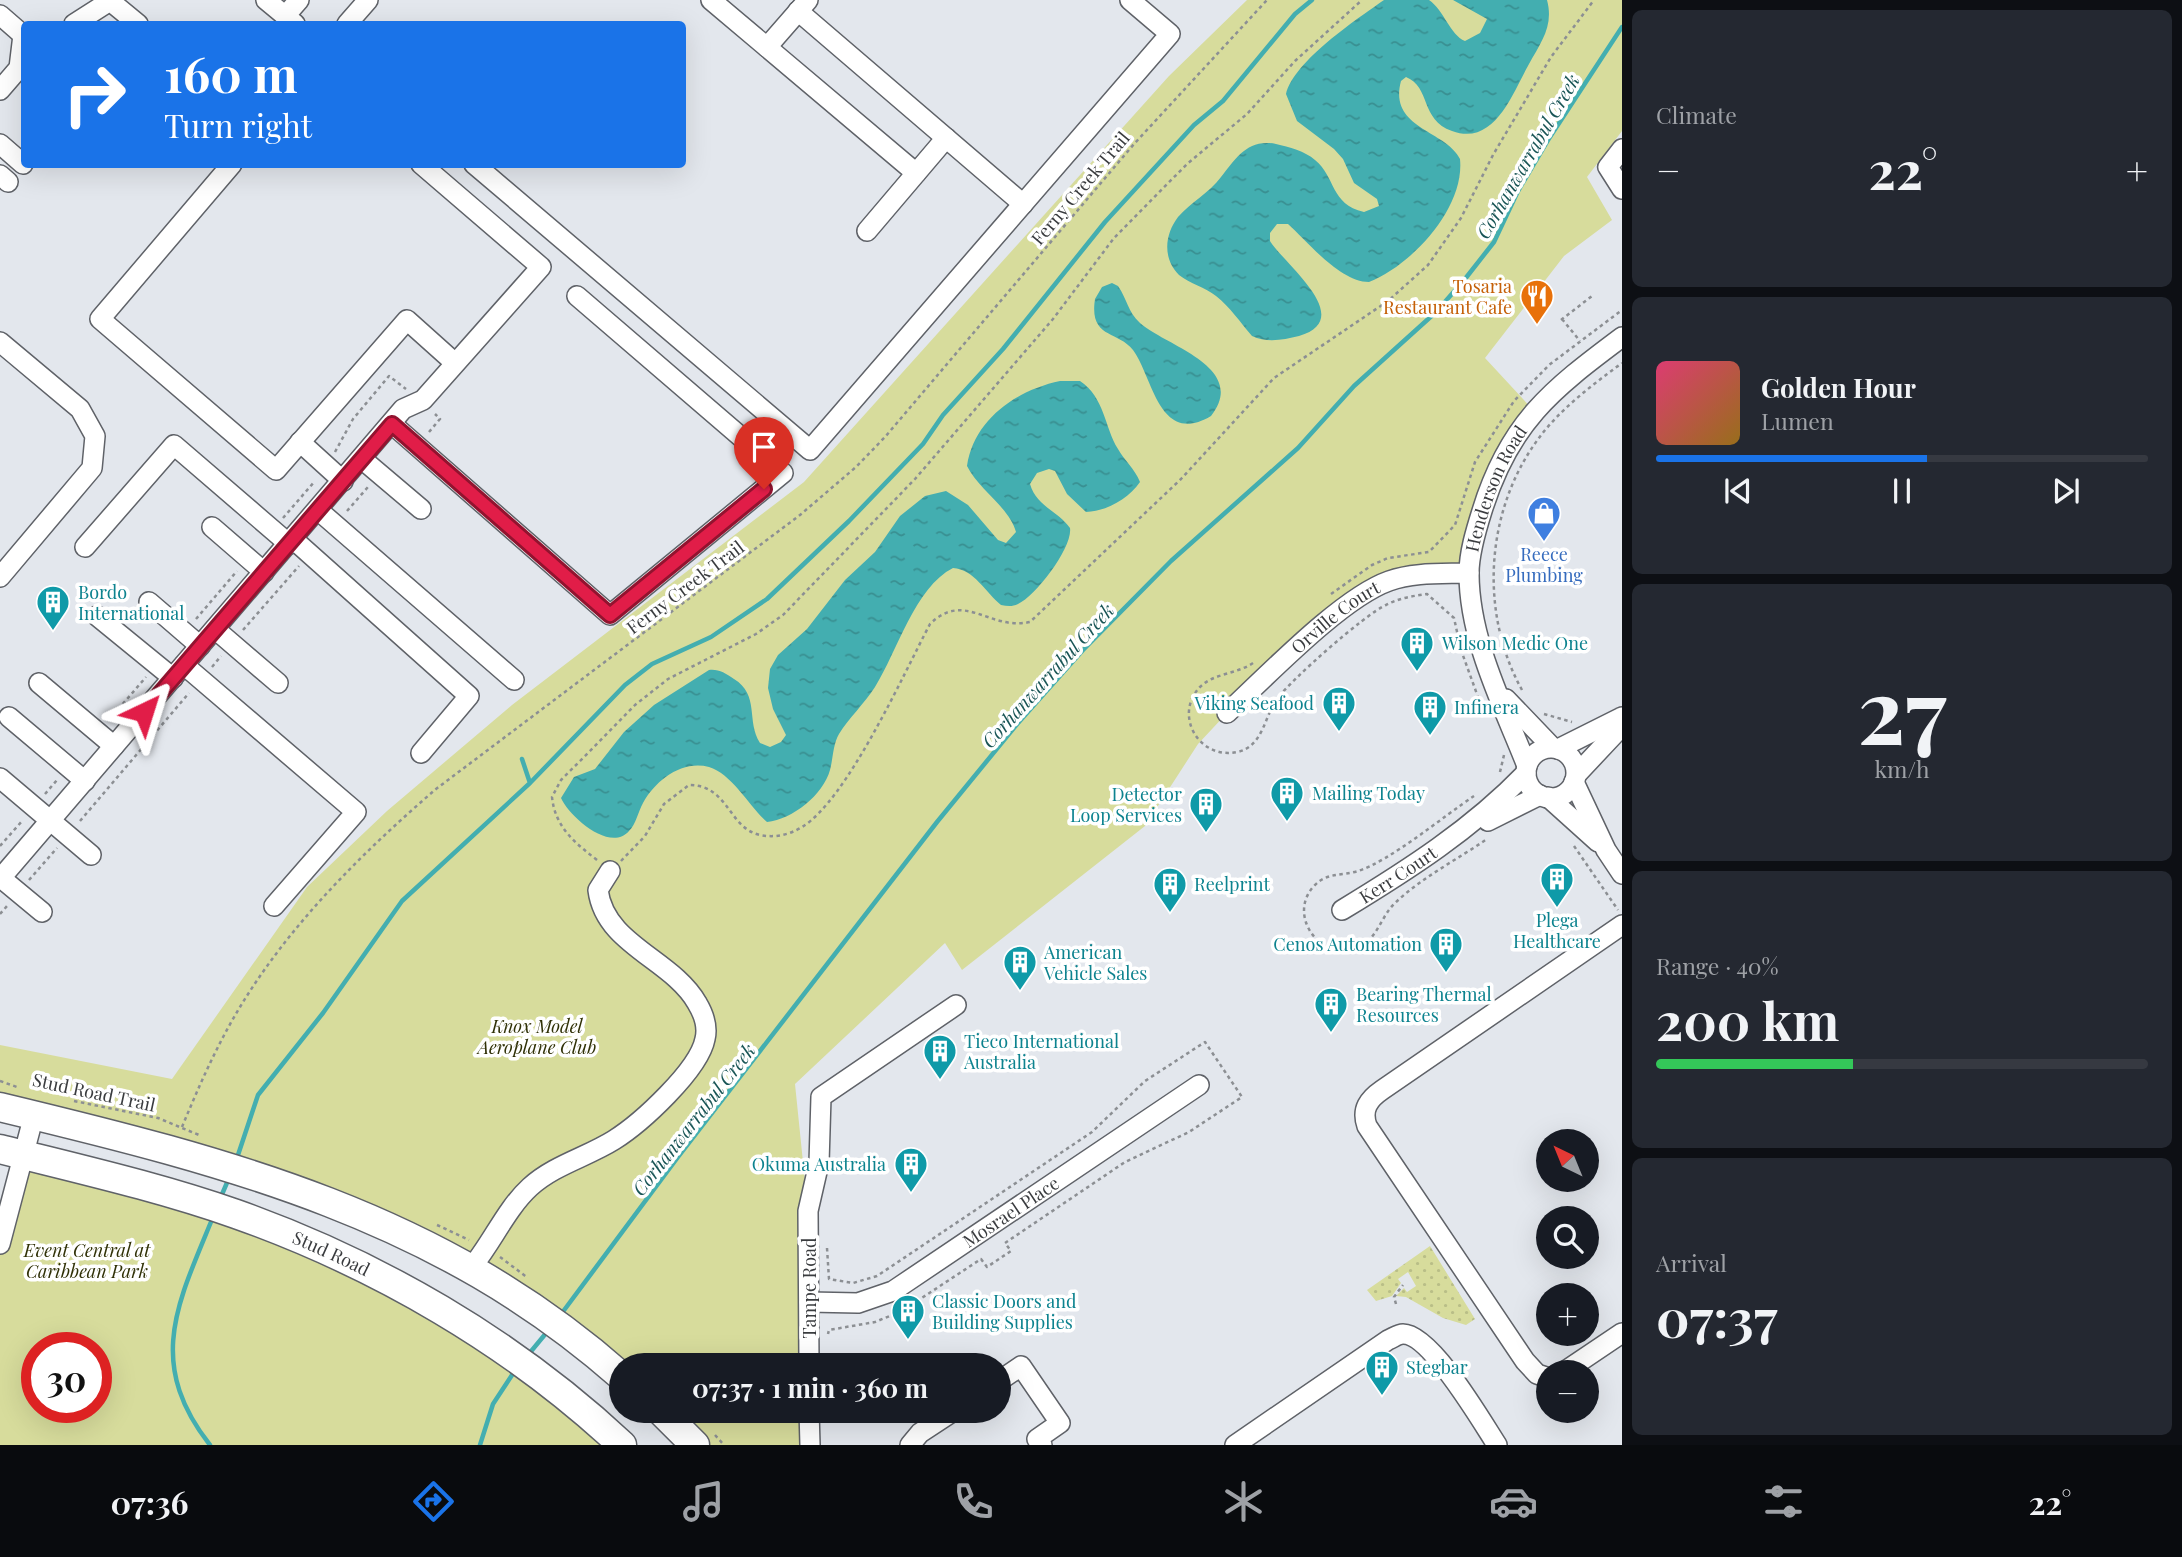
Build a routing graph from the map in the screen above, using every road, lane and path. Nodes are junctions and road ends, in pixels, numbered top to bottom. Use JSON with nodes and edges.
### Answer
{"nodes":[{"id":1,"x":266,"y":0,"type":"edge"},
{"id":2,"x":299,"y":0,"type":"edge"},
{"id":3,"x":368,"y":0,"type":"edge"},
{"id":4,"x":711,"y":0,"type":"edge"},
{"id":5,"x":1130,"y":0,"type":"edge"},
{"id":6,"x":1267,"y":0,"type":"edge"},
{"id":7,"x":1362,"y":0,"type":"edge"},
{"id":8,"x":1594,"y":0,"type":"edge"},
{"id":9,"x":803,"y":6,"type":"edge"},
{"id":10,"x":0,"y":15,"type":"edge"},
{"id":11,"x":290,"y":20,"type":"edge"},
{"id":12,"x":79,"y":21,"type":"edge"},
{"id":13,"x":134,"y":21,"type":"edge"},
{"id":14,"x":350,"y":21,"type":"edge"},
{"id":15,"x":21,"y":32,"type":"edge"},
{"id":16,"x":767,"y":47,"type":"junction"},
{"id":17,"x":21,"y":55,"type":"edge"},
{"id":18,"x":0,"y":90,"type":"edge"},
{"id":19,"x":946,"y":138,"type":"junction"},
{"id":20,"x":0,"y":144,"type":"edge"},
{"id":21,"x":1622,"y":149,"type":"edge"},
{"id":22,"x":21,"y":162,"type":"edge"},
{"id":23,"x":229,"y":168,"type":"edge"},
{"id":24,"x":426,"y":168,"type":"edge"},
{"id":25,"x":479,"y":168,"type":"edge"},
{"id":26,"x":916,"y":173,"type":"junction"},
{"id":27,"x":1622,"y":189,"type":"edge"},
{"id":28,"x":1023,"y":204,"type":"junction"},
{"id":29,"x":867,"y":231,"type":"dead end"},
{"id":30,"x":578,"y":296,"type":"dead end"},
{"id":31,"x":1592,"y":296,"type":"dead end"},
{"id":32,"x":1622,"y":337,"type":"edge"},
{"id":33,"x":1580,"y":341,"type":"dead end"},
{"id":34,"x":0,"y":342,"type":"edge"},
{"id":35,"x":455,"y":363,"type":"junction"},
{"id":36,"x":1622,"y":363,"type":"edge"},
{"id":37,"x":402,"y":409,"type":"junction"},
{"id":38,"x":300,"y":442,"type":"junction"},
{"id":39,"x":362,"y":459,"type":"junction"},
{"id":40,"x":326,"y":466,"type":"junction"},
{"id":41,"x":343,"y":481,"type":"junction"},
{"id":42,"x":421,"y":509,"type":"dead end"},
{"id":43,"x":318,"y":510,"type":"junction"},
{"id":44,"x":212,"y":527,"type":"dead end"},
{"id":45,"x":272,"y":530,"type":"junction"},
{"id":46,"x":291,"y":541,"type":"junction"},
{"id":47,"x":85,"y":547,"type":"dead end"},
{"id":48,"x":248,"y":558,"type":"junction"},
{"id":49,"x":264,"y":572,"type":"junction"},
{"id":50,"x":1469,"y":573,"type":"junction"},
{"id":51,"x":0,"y":577,"type":"edge"},
{"id":52,"x":1420,"y":595,"type":"dead end"},
{"id":53,"x":149,"y":602,"type":"dead end"},
{"id":54,"x":97,"y":616,"type":"dead end"},
{"id":55,"x":215,"y":629,"type":"junction"},
{"id":56,"x":184,"y":632,"type":"junction"},
{"id":57,"x":200,"y":646,"type":"junction"},
{"id":58,"x":156,"y":665,"type":"junction"},
{"id":59,"x":178,"y":672,"type":"junction"},
{"id":60,"x":514,"y":680,"type":"dead end"},
{"id":61,"x":39,"y":683,"type":"dead end"},
{"id":62,"x":278,"y":683,"type":"dead end"},
{"id":63,"x":1494,"y":685,"type":"junction"},
{"id":64,"x":1525,"y":695,"type":"dead end"},
{"id":65,"x":1482,"y":705,"type":"dead end"},
{"id":66,"x":1535,"y":711,"type":"dead end"},
{"id":67,"x":1227,"y":713,"type":"dead end"},
{"id":68,"x":1622,"y":717,"type":"edge"},
{"id":69,"x":9,"y":718,"type":"dead end"},
{"id":70,"x":1582,"y":724,"type":"dead end"},
{"id":71,"x":1622,"y":726,"type":"edge"},
{"id":72,"x":98,"y":733,"type":"junction"},
{"id":73,"x":1506,"y":745,"type":"dead end"},
{"id":74,"x":114,"y":746,"type":"junction"},
{"id":75,"x":1555,"y":748,"type":"junction"},
{"id":76,"x":421,"y":753,"type":"dead end"},
{"id":77,"x":69,"y":767,"type":"junction"},
{"id":78,"x":1527,"y":769,"type":"junction"},
{"id":79,"x":0,"y":778,"type":"edge"},
{"id":80,"x":1575,"y":778,"type":"junction"},
{"id":81,"x":85,"y":780,"type":"junction"},
{"id":82,"x":1499,"y":780,"type":"dead end"},
{"id":83,"x":1544,"y":796,"type":"junction"},
{"id":84,"x":34,"y":807,"type":"junction"},
{"id":85,"x":50,"y":821,"type":"junction"},
{"id":86,"x":1453,"y":838,"type":"junction"},
{"id":87,"x":1572,"y":843,"type":"dead end"},
{"id":88,"x":0,"y":846,"type":"edge"},
{"id":89,"x":1606,"y":850,"type":"junction"},
{"id":90,"x":91,"y":855,"type":"dead end"},
{"id":91,"x":610,"y":871,"type":"junction"},
{"id":92,"x":2,"y":873,"type":"edge"},
{"id":93,"x":1622,"y":874,"type":"edge"},
{"id":94,"x":274,"y":906,"type":"dead end"},
{"id":95,"x":1342,"y":910,"type":"dead end"},
{"id":96,"x":42,"y":912,"type":"dead end"},
{"id":97,"x":1622,"y":915,"type":"edge"},
{"id":98,"x":1622,"y":925,"type":"edge"},
{"id":99,"x":956,"y":1005,"type":"dead end"},
{"id":100,"x":0,"y":1081,"type":"edge"},
{"id":101,"x":1199,"y":1085,"type":"dead end"},
{"id":102,"x":22,"y":1089,"type":"dead end"},
{"id":103,"x":70,"y":1100,"type":"dead end"},
{"id":104,"x":0,"y":1107,"type":"edge"},
{"id":105,"x":34,"y":1115,"type":"junction"},
{"id":106,"x":182,"y":1127,"type":"joint"},
{"id":107,"x":12,"y":1152,"type":"edge"},
{"id":108,"x":0,"y":1244,"type":"edge"},
{"id":109,"x":471,"y":1268,"type":"junction"},
{"id":110,"x":829,"y":1279,"type":"dead end"},
{"id":111,"x":1403,"y":1285,"type":"dead end"},
{"id":112,"x":809,"y":1302,"type":"junction"},
{"id":113,"x":1396,"y":1304,"type":"dead end"},
{"id":114,"x":828,"y":1329,"type":"dead end"},
{"id":115,"x":1622,"y":1333,"type":"edge"},
{"id":116,"x":809,"y":1353,"type":"edge"},
{"id":117,"x":1582,"y":1360,"type":"edge"},
{"id":118,"x":609,"y":1365,"type":"edge"},
{"id":119,"x":1011,"y":1373,"type":"edge"},
{"id":120,"x":1536,"y":1373,"type":"edge"},
{"id":121,"x":673,"y":1423,"type":"edge"},
{"id":122,"x":809,"y":1423,"type":"edge"},
{"id":123,"x":935,"y":1423,"type":"edge"},
{"id":124,"x":809,"y":1442,"type":"edge"},
{"id":125,"x":622,"y":1445,"type":"edge"},
{"id":126,"x":695,"y":1445,"type":"edge"},
{"id":127,"x":910,"y":1445,"type":"edge"},
{"id":128,"x":1042,"y":1445,"type":"edge"},
{"id":129,"x":1235,"y":1445,"type":"edge"},
{"id":130,"x":1497,"y":1445,"type":"edge"}],
"edges":[{"from":1,"to":11,"type":"street"},
{"from":2,"to":11,"type":"street"},
{"from":3,"to":14,"type":"street"},
{"from":4,"to":16,"type":"street"},
{"from":5,"to":28,"type":"street"},
{"from":6,"to":106,"type":"path","name":"Ferny Creek Trail"},
{"from":7,"to":91,"type":"path"},
{"from":8,"to":91,"type":"path"},
{"from":9,"to":16,"type":"street"},
{"from":9,"to":19,"type":"street"},
{"from":10,"to":15,"type":"street"},
{"from":12,"to":13,"type":"street"},
{"from":16,"to":26,"type":"street"},
{"from":17,"to":18,"type":"street"},
{"from":19,"to":26,"type":"street"},
{"from":19,"to":28,"type":"street"},
{"from":20,"to":22,"type":"street"},
{"from":21,"to":27,"type":"street"},
{"from":23,"to":38,"type":"street"},
{"from":24,"to":35,"type":"street"},
{"from":25,"to":28,"type":"street"},
{"from":26,"to":29,"type":"street"},
{"from":30,"to":37,"type":"street"},
{"from":31,"to":33,"type":"path"},
{"from":32,"to":50,"type":"street","name":"Henderson Road"},
{"from":34,"to":51,"type":"street"},
{"from":35,"to":37,"type":"street"},
{"from":35,"to":38,"type":"street"},
{"from":36,"to":64,"type":"path"},
{"from":37,"to":39,"type":"street"},
{"from":37,"to":40,"type":"path"},
{"from":38,"to":40,"type":"street"},
{"from":39,"to":41,"type":"street"},
{"from":39,"to":42,"type":"street"},
{"from":40,"to":41,"type":"street"},
{"from":40,"to":45,"type":"path"},
{"from":41,"to":43,"type":"street"},
{"from":43,"to":46,"type":"street"},
{"from":43,"to":60,"type":"street"},
{"from":44,"to":48,"type":"street"},
{"from":45,"to":46,"type":"street"},
{"from":45,"to":47,"type":"street"},
{"from":46,"to":49,"type":"street"},
{"from":46,"to":76,"type":"street"},
{"from":48,"to":49,"type":"street"},
{"from":48,"to":56,"type":"path"},
{"from":49,"to":55,"type":"street"},
{"from":50,"to":63,"type":"street","name":"Henderson Road"},
{"from":50,"to":67,"type":"street","name":"Orville Court"},
{"from":52,"to":65,"type":"path"},
{"from":53,"to":56,"type":"street"},
{"from":54,"to":58,"type":"street"},
{"from":55,"to":57,"type":"street"},
{"from":55,"to":62,"type":"street"},
{"from":56,"to":57,"type":"street"},
{"from":57,"to":59,"type":"street"},
{"from":58,"to":59,"type":"street"},
{"from":58,"to":72,"type":"path"},
{"from":59,"to":74,"type":"street"},
{"from":59,"to":94,"type":"street"},
{"from":61,"to":72,"type":"street"},
{"from":63,"to":75,"type":"street","name":"Henderson Road"},
{"from":63,"to":78,"type":"street","name":"Henderson Road"},
{"from":66,"to":70,"type":"path"},
{"from":68,"to":75,"type":"street"},
{"from":69,"to":77,"type":"street"},
{"from":71,"to":80,"type":"street"},
{"from":72,"to":74,"type":"street"},
{"from":73,"to":82,"type":"path"},
{"from":74,"to":81,"type":"street"},
{"from":75,"to":78,"type":"street"},
{"from":75,"to":80,"type":"street"},
{"from":77,"to":81,"type":"street"},
{"from":77,"to":84,"type":"path"},
{"from":78,"to":83,"type":"street"},
{"from":78,"to":86,"type":"street","name":"Kerr Court"},
{"from":79,"to":84,"type":"street"},
{"from":80,"to":83,"type":"street"},
{"from":80,"to":89,"type":"street"},
{"from":81,"to":85,"type":"street"},
{"from":83,"to":86,"type":"street","name":"Kerr Court"},
{"from":83,"to":89,"type":"street"},
{"from":84,"to":85,"type":"street"},
{"from":84,"to":88,"type":"path"},
{"from":85,"to":90,"type":"street"},
{"from":85,"to":92,"type":"street"},
{"from":86,"to":95,"type":"street","name":"Kerr Court"},
{"from":87,"to":97,"type":"path"},
{"from":89,"to":93,"type":"street"},
{"from":91,"to":109,"type":"street"},
{"from":92,"to":96,"type":"street"},
{"from":98,"to":120,"type":"street"},
{"from":99,"to":112,"type":"street","name":"Tampe Road"},
{"from":100,"to":102,"type":"path","name":"Stud Road Trail"},
{"from":101,"to":112,"type":"street","name":"Mosrael Place"},
{"from":103,"to":106,"type":"path","name":"Stud Road Trail"},
{"from":104,"to":105,"type":"highway"},
{"from":105,"to":107,"type":"street"},
{"from":105,"to":109,"type":"highway"},
{"from":107,"to":108,"type":"street"},
{"from":107,"to":125,"type":"highway","name":"Stud Road"},
{"from":109,"to":118,"type":"highway"},
{"from":110,"to":114,"type":"path"},
{"from":111,"to":113,"type":"path"},
{"from":112,"to":116,"type":"street","name":"Tampe Road"},
{"from":115,"to":117,"type":"street"},
{"from":119,"to":128,"type":"street"},
{"from":121,"to":126,"type":"highway"},
{"from":122,"to":124,"type":"street"},
{"from":123,"to":127,"type":"street"},
{"from":129,"to":130,"type":"street"}]}
